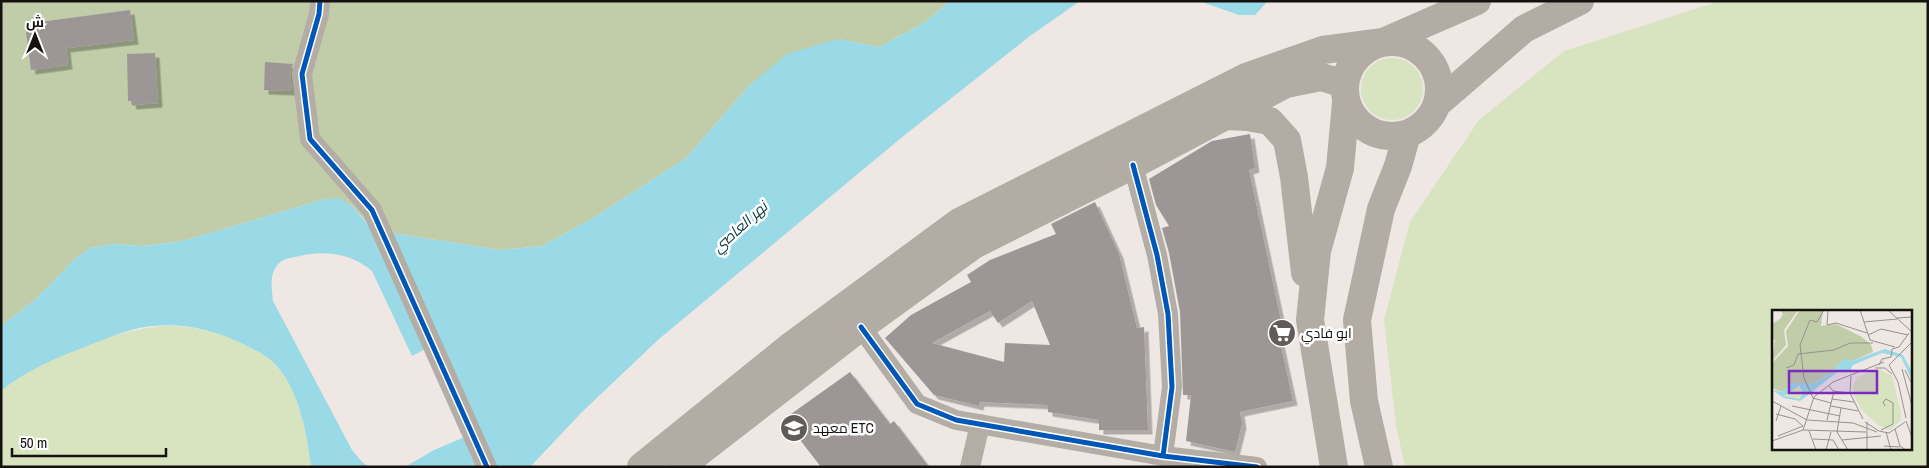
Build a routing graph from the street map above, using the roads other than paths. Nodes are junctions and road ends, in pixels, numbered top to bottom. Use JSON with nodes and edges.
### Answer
{"nodes":[{"id":1,"x":320,"y":1,"type":"edge"},
{"id":2,"x":1477,"y":1,"type":"edge"},
{"id":3,"x":1580,"y":1,"type":"edge"},
{"id":4,"x":1383,"y":42,"type":"junction"},
{"id":5,"x":1345,"y":94,"type":"junction"},
{"id":6,"x":1437,"y":104,"type":"junction"},
{"id":7,"x":1226,"y":116,"type":"junction"},
{"id":8,"x":1407,"y":134,"type":"junction"},
{"id":9,"x":1133,"y":165,"type":"junction"},
{"id":10,"x":1310,"y":320,"type":"junction"},
{"id":11,"x":860,"y":327,"type":"junction"},
{"id":12,"x":980,"y":424,"type":"junction"},
{"id":13,"x":1163,"y":456,"type":"junction"},
{"id":14,"x":487,"y":467,"type":"edge"},
{"id":15,"x":641,"y":467,"type":"edge"},
{"id":16,"x":680,"y":467,"type":"edge"},
{"id":17,"x":970,"y":467,"type":"edge"},
{"id":18,"x":1257,"y":467,"type":"edge"},
{"id":19,"x":1334,"y":467,"type":"edge"},
{"id":20,"x":1380,"y":467,"type":"edge"}],
"edges":[{"from":1,"to":14,"type":"street"},
{"from":2,"to":4,"type":"main road"},
{"from":3,"to":6,"type":"main road"},
{"from":4,"to":5,"type":"main road"},
{"from":4,"to":6,"type":"main road"},
{"from":4,"to":15,"type":"main road"},
{"from":5,"to":7,"type":"main road"},
{"from":5,"to":8,"type":"main road"},
{"from":5,"to":10,"type":"main road"},
{"from":6,"to":8,"type":"main road"},
{"from":7,"to":9,"type":"main road"},
{"from":7,"to":10,"type":"main road"},
{"from":8,"to":20,"type":"main road"},
{"from":9,"to":11,"type":"main road"},
{"from":9,"to":13,"type":"street"},
{"from":10,"to":19,"type":"main road"},
{"from":11,"to":12,"type":"street"},
{"from":11,"to":16,"type":"main road"},
{"from":12,"to":13,"type":"street"},
{"from":12,"to":17,"type":"street"},
{"from":13,"to":18,"type":"street"}]}
